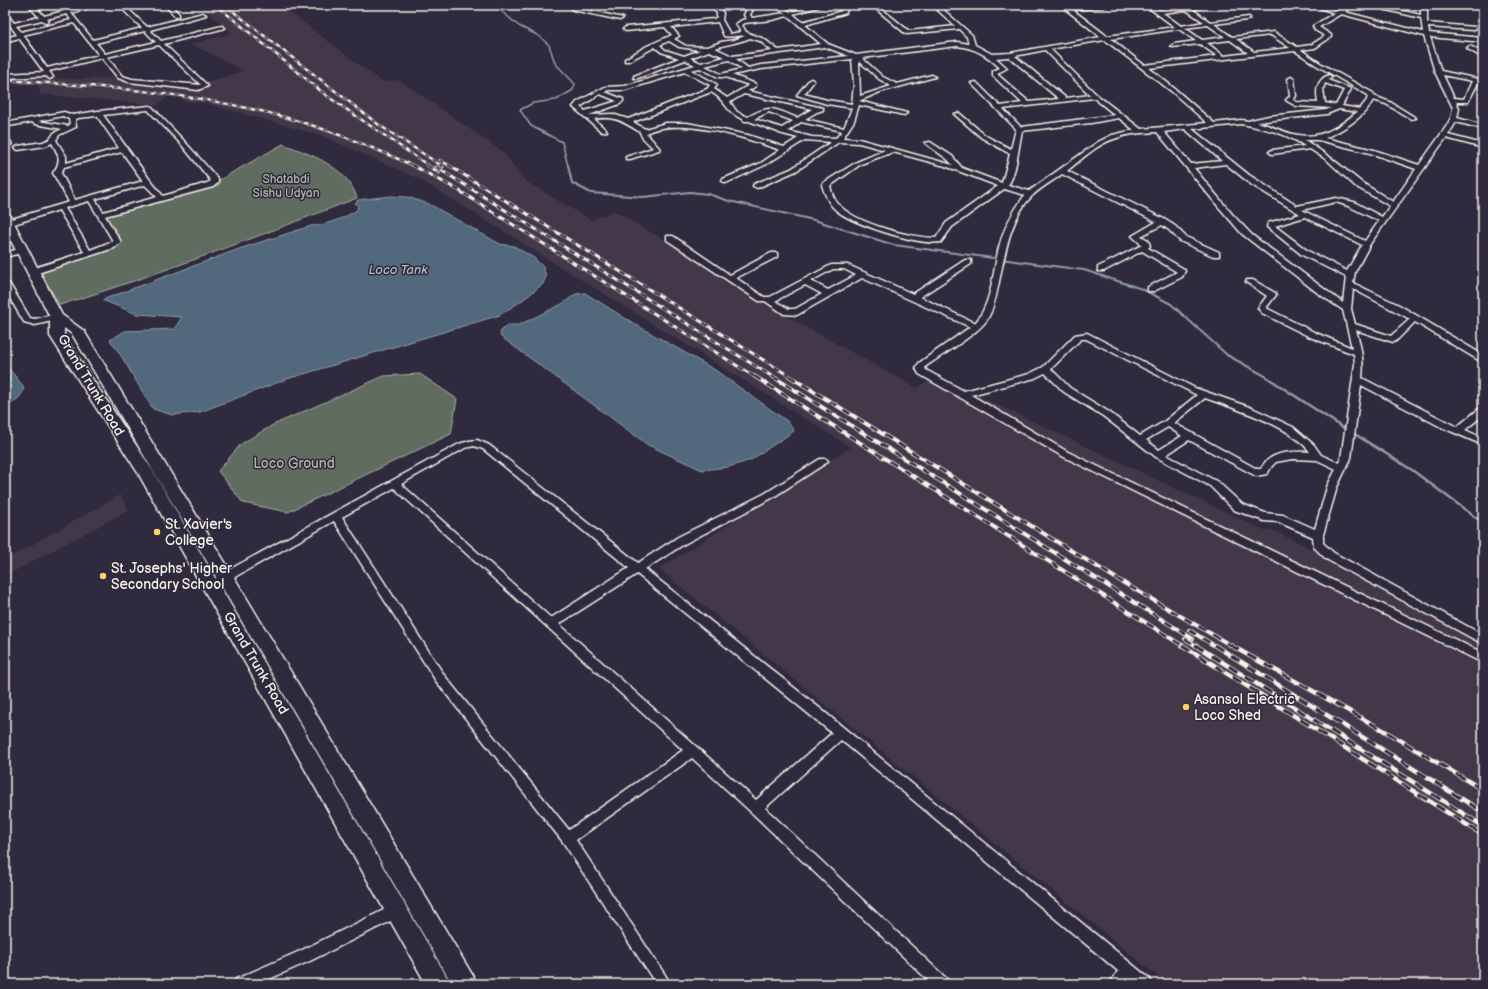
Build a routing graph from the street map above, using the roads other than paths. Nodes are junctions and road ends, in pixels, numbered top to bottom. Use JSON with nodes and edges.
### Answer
{"nodes":[{"id":1,"x":31,"y":5,"type":"edge"},
{"id":2,"x":62,"y":5,"type":"edge"},
{"id":3,"x":97,"y":5,"type":"edge"},
{"id":4,"x":121,"y":5,"type":"edge"},
{"id":5,"x":168,"y":5,"type":"edge"},
{"id":6,"x":580,"y":5,"type":"edge"},
{"id":7,"x":608,"y":5,"type":"edge"},
{"id":8,"x":633,"y":5,"type":"edge"},
{"id":9,"x":717,"y":5,"type":"edge"},
{"id":10,"x":750,"y":5,"type":"edge"},
{"id":11,"x":777,"y":5,"type":"edge"},
{"id":12,"x":822,"y":5,"type":"edge"},
{"id":13,"x":836,"y":5,"type":"edge"},
{"id":14,"x":936,"y":5,"type":"edge"},
{"id":15,"x":1063,"y":5,"type":"edge"},
{"id":16,"x":1104,"y":5,"type":"edge"},
{"id":17,"x":1148,"y":5,"type":"edge"},
{"id":18,"x":1214,"y":5,"type":"edge"},
{"id":19,"x":1315,"y":5,"type":"edge"},
{"id":20,"x":1350,"y":5,"type":"edge"},
{"id":21,"x":1368,"y":5,"type":"edge"},
{"id":22,"x":1424,"y":5,"type":"edge"},
{"id":23,"x":1475,"y":5,"type":"edge"},
{"id":24,"x":1184,"y":7,"type":"edge"},
{"id":25,"x":1483,"y":7,"type":"edge"},
{"id":26,"x":878,"y":8,"type":"dead end"},
{"id":27,"x":1069,"y":9,"type":"junction"},
{"id":28,"x":198,"y":10,"type":"dead end"},
{"id":29,"x":68,"y":12,"type":"junction"},
{"id":30,"x":1157,"y":12,"type":"junction"},
{"id":31,"x":1338,"y":13,"type":"junction"},
{"id":32,"x":790,"y":14,"type":"junction"},
{"id":33,"x":5,"y":15,"type":"edge"},
{"id":34,"x":177,"y":15,"type":"junction"},
{"id":35,"x":203,"y":15,"type":"dead end"},
{"id":36,"x":43,"y":18,"type":"junction"},
{"id":37,"x":620,"y":18,"type":"dead end"},
{"id":38,"x":1247,"y":18,"type":"dead end"},
{"id":39,"x":719,"y":20,"type":"junction"},
{"id":40,"x":750,"y":20,"type":"junction"},
{"id":41,"x":76,"y":21,"type":"junction"},
{"id":42,"x":1425,"y":21,"type":"junction"},
{"id":43,"x":10,"y":23,"type":"edge"},
{"id":44,"x":1210,"y":23,"type":"junction"},
{"id":45,"x":140,"y":24,"type":"junction"},
{"id":46,"x":801,"y":24,"type":"junction"},
{"id":47,"x":666,"y":25,"type":"junction"},
{"id":48,"x":51,"y":26,"type":"junction"},
{"id":49,"x":222,"y":28,"type":"dead end"},
{"id":50,"x":960,"y":28,"type":"junction"},
{"id":51,"x":1179,"y":28,"type":"junction"},
{"id":52,"x":1473,"y":28,"type":"dead end"},
{"id":53,"x":146,"y":29,"type":"junction"},
{"id":54,"x":626,"y":29,"type":"dead end"},
{"id":55,"x":20,"y":35,"type":"junction"},
{"id":56,"x":747,"y":35,"type":"junction"},
{"id":57,"x":1428,"y":35,"type":"junction"},
{"id":58,"x":89,"y":37,"type":"junction"},
{"id":59,"x":1106,"y":38,"type":"junction"},
{"id":60,"x":1230,"y":38,"type":"junction"},
{"id":61,"x":670,"y":39,"type":"junction"},
{"id":62,"x":5,"y":40,"type":"edge"},
{"id":63,"x":1483,"y":40,"type":"edge"},
{"id":64,"x":93,"y":42,"type":"junction"},
{"id":65,"x":1200,"y":42,"type":"junction"},
{"id":66,"x":160,"y":43,"type":"junction"},
{"id":67,"x":656,"y":44,"type":"junction"},
{"id":68,"x":826,"y":45,"type":"junction"},
{"id":69,"x":972,"y":46,"type":"junction"},
{"id":70,"x":1174,"y":46,"type":"dead end"},
{"id":71,"x":1046,"y":48,"type":"junction"},
{"id":72,"x":1296,"y":48,"type":"junction"},
{"id":73,"x":1470,"y":48,"type":"dead end"},
{"id":74,"x":708,"y":49,"type":"junction"},
{"id":75,"x":780,"y":51,"type":"junction"},
{"id":76,"x":1252,"y":53,"type":"junction"},
{"id":77,"x":1010,"y":55,"type":"junction"},
{"id":78,"x":992,"y":56,"type":"junction"},
{"id":79,"x":1483,"y":56,"type":"edge"},
{"id":80,"x":105,"y":57,"type":"junction"},
{"id":81,"x":729,"y":57,"type":"junction"},
{"id":82,"x":856,"y":57,"type":"junction"},
{"id":83,"x":1222,"y":57,"type":"junction"},
{"id":84,"x":686,"y":59,"type":"junction"},
{"id":85,"x":627,"y":60,"type":"dead end"},
{"id":86,"x":739,"y":64,"type":"junction"},
{"id":87,"x":699,"y":65,"type":"junction"},
{"id":88,"x":1143,"y":67,"type":"junction"},
{"id":89,"x":685,"y":69,"type":"junction"},
{"id":90,"x":746,"y":69,"type":"junction"},
{"id":91,"x":1438,"y":72,"type":"junction"},
{"id":92,"x":48,"y":74,"type":"junction"},
{"id":93,"x":1336,"y":74,"type":"junction"},
{"id":94,"x":726,"y":75,"type":"junction"},
{"id":95,"x":5,"y":76,"type":"edge"},
{"id":96,"x":1460,"y":76,"type":"junction"},
{"id":97,"x":636,"y":77,"type":"dead end"},
{"id":98,"x":932,"y":77,"type":"dead end"},
{"id":99,"x":1483,"y":77,"type":"edge"},
{"id":100,"x":1291,"y":79,"type":"dead end"},
{"id":101,"x":811,"y":81,"type":"dead end"},
{"id":102,"x":1324,"y":81,"type":"junction"},
{"id":103,"x":1480,"y":81,"type":"edge"},
{"id":104,"x":974,"y":83,"type":"dead end"},
{"id":105,"x":896,"y":86,"type":"junction"},
{"id":106,"x":711,"y":90,"type":"junction"},
{"id":107,"x":600,"y":92,"type":"junction"},
{"id":108,"x":744,"y":92,"type":"junction"},
{"id":109,"x":1095,"y":96,"type":"junction"},
{"id":110,"x":1372,"y":97,"type":"junction"},
{"id":111,"x":1065,"y":100,"type":"junction"},
{"id":112,"x":1451,"y":100,"type":"junction"},
{"id":113,"x":727,"y":101,"type":"junction"},
{"id":114,"x":827,"y":102,"type":"junction"},
{"id":115,"x":855,"y":102,"type":"junction"},
{"id":116,"x":1027,"y":104,"type":"junction"},
{"id":117,"x":1322,"y":105,"type":"junction"},
{"id":118,"x":1338,"y":106,"type":"junction"},
{"id":119,"x":999,"y":108,"type":"junction"},
{"id":120,"x":820,"y":109,"type":"junction"},
{"id":121,"x":1361,"y":111,"type":"junction"},
{"id":122,"x":98,"y":113,"type":"junction"},
{"id":123,"x":904,"y":113,"type":"dead end"},
{"id":124,"x":957,"y":114,"type":"dead end"},
{"id":125,"x":586,"y":116,"type":"junction"},
{"id":126,"x":1119,"y":116,"type":"junction"},
{"id":127,"x":73,"y":118,"type":"junction"},
{"id":128,"x":1413,"y":118,"type":"dead end"},
{"id":129,"x":1454,"y":119,"type":"junction"},
{"id":130,"x":29,"y":120,"type":"junction"},
{"id":131,"x":746,"y":120,"type":"junction"},
{"id":132,"x":799,"y":120,"type":"junction"},
{"id":133,"x":629,"y":121,"type":"junction"},
{"id":134,"x":1251,"y":122,"type":"junction"},
{"id":135,"x":1212,"y":124,"type":"junction"},
{"id":136,"x":6,"y":125,"type":"edge"},
{"id":137,"x":1186,"y":127,"type":"junction"},
{"id":138,"x":1483,"y":127,"type":"edge"},
{"id":139,"x":70,"y":129,"type":"junction"},
{"id":140,"x":1019,"y":129,"type":"junction"},
{"id":141,"x":846,"y":130,"type":"junction"},
{"id":142,"x":1160,"y":130,"type":"junction"},
{"id":143,"x":604,"y":131,"type":"dead end"},
{"id":144,"x":644,"y":131,"type":"junction"},
{"id":145,"x":1139,"y":131,"type":"junction"},
{"id":146,"x":781,"y":132,"type":"junction"},
{"id":147,"x":1444,"y":136,"type":"junction"},
{"id":148,"x":804,"y":137,"type":"junction"},
{"id":149,"x":1296,"y":137,"type":"junction"},
{"id":150,"x":1318,"y":138,"type":"junction"},
{"id":151,"x":838,"y":139,"type":"junction"},
{"id":152,"x":53,"y":140,"type":"junction"},
{"id":153,"x":928,"y":143,"type":"dead end"},
{"id":154,"x":5,"y":146,"type":"edge"},
{"id":155,"x":1483,"y":146,"type":"edge"},
{"id":156,"x":1312,"y":147,"type":"junction"},
{"id":157,"x":18,"y":148,"type":"dead end"},
{"id":158,"x":124,"y":149,"type":"junction"},
{"id":159,"x":786,"y":150,"type":"junction"},
{"id":160,"x":892,"y":150,"type":"junction"},
{"id":161,"x":1272,"y":152,"type":"dead end"},
{"id":162,"x":1013,"y":153,"type":"junction"},
{"id":163,"x":628,"y":158,"type":"dead end"},
{"id":164,"x":1229,"y":162,"type":"junction"},
{"id":165,"x":62,"y":166,"type":"junction"},
{"id":166,"x":1191,"y":166,"type":"junction"},
{"id":167,"x":1420,"y":168,"type":"junction"},
{"id":168,"x":959,"y":169,"type":"junction"},
{"id":169,"x":1062,"y":171,"type":"junction"},
{"id":170,"x":726,"y":181,"type":"dead end"},
{"id":171,"x":147,"y":182,"type":"junction"},
{"id":172,"x":757,"y":186,"type":"dead end"},
{"id":173,"x":1003,"y":186,"type":"junction"},
{"id":174,"x":1030,"y":194,"type":"junction"},
{"id":175,"x":91,"y":198,"type":"junction"},
{"id":176,"x":161,"y":198,"type":"junction"},
{"id":177,"x":74,"y":203,"type":"junction"},
{"id":178,"x":1393,"y":204,"type":"junction"},
{"id":179,"x":62,"y":208,"type":"junction"},
{"id":180,"x":1295,"y":209,"type":"junction"},
{"id":181,"x":101,"y":215,"type":"junction"},
{"id":182,"x":1305,"y":215,"type":"junction"},
{"id":183,"x":1384,"y":220,"type":"junction"},
{"id":184,"x":1160,"y":221,"type":"junction"},
{"id":185,"x":8,"y":227,"type":"edge"},
{"id":186,"x":670,"y":238,"type":"dead end"},
{"id":187,"x":1366,"y":244,"type":"junction"},
{"id":188,"x":1143,"y":248,"type":"junction"},
{"id":189,"x":22,"y":250,"type":"junction"},
{"id":190,"x":88,"y":253,"type":"junction"},
{"id":191,"x":1216,"y":254,"type":"dead end"},
{"id":192,"x":5,"y":255,"type":"edge"},
{"id":193,"x":774,"y":255,"type":"dead end"},
{"id":194,"x":968,"y":262,"type":"dead end"},
{"id":195,"x":1101,"y":269,"type":"dead end"},
{"id":196,"x":32,"y":272,"type":"junction"},
{"id":197,"x":861,"y":274,"type":"junction"},
{"id":198,"x":730,"y":278,"type":"junction"},
{"id":199,"x":1349,"y":280,"type":"junction"},
{"id":200,"x":804,"y":282,"type":"junction"},
{"id":201,"x":1250,"y":282,"type":"dead end"},
{"id":202,"x":6,"y":288,"type":"edge"},
{"id":203,"x":1151,"y":289,"type":"dead end"},
{"id":204,"x":829,"y":294,"type":"junction"},
{"id":205,"x":914,"y":297,"type":"junction"},
{"id":206,"x":768,"y":300,"type":"junction"},
{"id":207,"x":1346,"y":308,"type":"junction"},
{"id":208,"x":57,"y":317,"type":"junction"},
{"id":209,"x":1415,"y":318,"type":"junction"},
{"id":210,"x":1351,"y":325,"type":"junction"},
{"id":211,"x":976,"y":327,"type":"junction"},
{"id":212,"x":1358,"y":353,"type":"junction"},
{"id":213,"x":1483,"y":359,"type":"edge"},
{"id":214,"x":1046,"y":370,"type":"junction"},
{"id":215,"x":1358,"y":380,"type":"junction"},
{"id":216,"x":964,"y":394,"type":"junction"},
{"id":217,"x":1203,"y":395,"type":"junction"},
{"id":218,"x":1483,"y":410,"type":"edge"},
{"id":219,"x":1168,"y":423,"type":"junction"},
{"id":220,"x":1458,"y":431,"type":"junction"},
{"id":221,"x":1189,"y":436,"type":"junction"},
{"id":222,"x":1140,"y":440,"type":"junction"},
{"id":223,"x":1483,"y":442,"type":"edge"},
{"id":224,"x":1158,"y":455,"type":"junction"},
{"id":225,"x":1318,"y":457,"type":"junction"},
{"id":226,"x":823,"y":461,"type":"dead end"},
{"id":227,"x":1341,"y":468,"type":"junction"},
{"id":228,"x":394,"y":483,"type":"junction"},
{"id":229,"x":336,"y":516,"type":"junction"},
{"id":230,"x":1318,"y":535,"type":"junction"},
{"id":231,"x":637,"y":567,"type":"junction"},
{"id":232,"x":218,"y":581,"type":"junction"},
{"id":233,"x":550,"y":624,"type":"junction"},
{"id":234,"x":1483,"y":640,"type":"edge"},
{"id":235,"x":1483,"y":658,"type":"edge"},
{"id":236,"x":841,"y":733,"type":"junction"},
{"id":237,"x":692,"y":750,"type":"junction"},
{"id":238,"x":756,"y":808,"type":"junction"},
{"id":239,"x":568,"y":838,"type":"junction"},
{"id":240,"x":398,"y":910,"type":"junction"},
{"id":241,"x":1128,"y":970,"type":"junction"},
{"id":242,"x":241,"y":984,"type":"edge"},
{"id":243,"x":439,"y":984,"type":"edge"},
{"id":244,"x":465,"y":984,"type":"edge"},
{"id":245,"x":664,"y":984,"type":"edge"},
{"id":246,"x":942,"y":984,"type":"edge"},
{"id":247,"x":1116,"y":984,"type":"edge"},
{"id":248,"x":1145,"y":984,"type":"edge"}],
"edges":[{"from":1,"to":36,"type":"street"},
{"from":2,"to":29,"type":"street"},
{"from":3,"to":29,"type":"street"},
{"from":4,"to":45,"type":"street"},
{"from":5,"to":34,"type":"street"},
{"from":6,"to":37,"type":"street"},
{"from":7,"to":8,"type":"street"},
{"from":9,"to":39,"type":"street"},
{"from":10,"to":40,"type":"street"},
{"from":11,"to":32,"type":"street"},
{"from":12,"to":32,"type":"street"},
{"from":13,"to":46,"type":"street"},
{"from":14,"to":50,"type":"street"},
{"from":15,"to":27,"type":"street"},
{"from":16,"to":27,"type":"street"},
{"from":17,"to":30,"type":"street"},
{"from":18,"to":24,"type":"street"},
{"from":19,"to":31,"type":"street"},
{"from":20,"to":31,"type":"street"},
{"from":21,"to":42,"type":"street"},
{"from":22,"to":42,"type":"street"},
{"from":23,"to":25,"type":"street"},
{"from":24,"to":30,"type":"street"},
{"from":24,"to":44,"type":"street"},
{"from":26,"to":50,"type":"street"},
{"from":27,"to":59,"type":"street"},
{"from":28,"to":34,"type":"street"},
{"from":29,"to":36,"type":"street"},
{"from":29,"to":41,"type":"street"},
{"from":30,"to":51,"type":"street"},
{"from":31,"to":57,"type":"street"},
{"from":31,"to":72,"type":"street"},
{"from":32,"to":40,"type":"street"},
{"from":32,"to":46,"type":"street"},
{"from":33,"to":43,"type":"street"},
{"from":34,"to":45,"type":"street"},
{"from":35,"to":53,"type":"street"},
{"from":36,"to":43,"type":"street"},
{"from":36,"to":48,"type":"street"},
{"from":38,"to":44,"type":"street"},
{"from":39,"to":47,"type":"street"},
{"from":39,"to":56,"type":"street"},
{"from":40,"to":56,"type":"street"},
{"from":41,"to":48,"type":"street"},
{"from":41,"to":58,"type":"street"},
{"from":42,"to":52,"type":"street"},
{"from":42,"to":57,"type":"street"},
{"from":43,"to":55,"type":"street"},
{"from":44,"to":51,"type":"street"},
{"from":44,"to":60,"type":"street"},
{"from":45,"to":53,"type":"street"},
{"from":45,"to":58,"type":"street"},
{"from":46,"to":68,"type":"street"},
{"from":47,"to":54,"type":"street"},
{"from":47,"to":61,"type":"street"},
{"from":48,"to":55,"type":"street"},
{"from":49,"to":66,"type":"street"},
{"from":50,"to":69,"type":"street"},
{"from":51,"to":59,"type":"street"},
{"from":51,"to":65,"type":"street"},
{"from":53,"to":64,"type":"street"},
{"from":53,"to":66,"type":"street"},
{"from":55,"to":62,"type":"street"},
{"from":55,"to":92,"type":"street"},
{"from":56,"to":74,"type":"street"},
{"from":56,"to":75,"type":"street"},
{"from":57,"to":63,"type":"street"},
{"from":57,"to":91,"type":"street"},
{"from":58,"to":64,"type":"street"},
{"from":59,"to":71,"type":"street"},
{"from":59,"to":88,"type":"street"},
{"from":60,"to":65,"type":"street"},
{"from":60,"to":72,"type":"street"},
{"from":60,"to":76,"type":"street"},
{"from":61,"to":67,"type":"street"},
{"from":61,"to":74,"type":"street"},
{"from":64,"to":80,"type":"street"},
{"from":65,"to":70,"type":"street"},
{"from":65,"to":83,"type":"street"},
{"from":66,"to":80,"type":"street"},
{"from":66,"to":80,"type":"street"},
{"from":67,"to":84,"type":"street"},
{"from":67,"to":85,"type":"street"},
{"from":68,"to":75,"type":"street"},
{"from":68,"to":82,"type":"street"},
{"from":69,"to":78,"type":"street"},
{"from":69,"to":82,"type":"street"},
{"from":71,"to":77,"type":"street"},
{"from":71,"to":109,"type":"street"},
{"from":72,"to":76,"type":"street"},
{"from":72,"to":93,"type":"street"},
{"from":73,"to":79,"type":"street"},
{"from":74,"to":81,"type":"street"},
{"from":74,"to":84,"type":"street"},
{"from":75,"to":81,"type":"street"},
{"from":75,"to":86,"type":"street"},
{"from":76,"to":83,"type":"street"},
{"from":77,"to":78,"type":"street"},
{"from":77,"to":111,"type":"street"},
{"from":78,"to":116,"type":"street"},
{"from":80,"to":92,"type":"street"},
{"from":81,"to":86,"type":"street"},
{"from":81,"to":87,"type":"street"},
{"from":82,"to":90,"type":"street"},
{"from":82,"to":105,"type":"street"},
{"from":82,"to":115,"type":"street"},
{"from":83,"to":88,"type":"street"},
{"from":84,"to":87,"type":"street"},
{"from":84,"to":97,"type":"street"},
{"from":86,"to":90,"type":"street"},
{"from":87,"to":89,"type":"street"},
{"from":87,"to":94,"type":"street"},
{"from":88,"to":135,"type":"street"},
{"from":89,"to":106,"type":"street"},
{"from":89,"to":107,"type":"street"},
{"from":90,"to":94,"type":"street"},
{"from":91,"to":96,"type":"street"},
{"from":91,"to":112,"type":"street"},
{"from":92,"to":95,"type":"street"},
{"from":93,"to":102,"type":"street"},
{"from":93,"to":110,"type":"street"},
{"from":94,"to":108,"type":"street"},
{"from":96,"to":99,"type":"street"},
{"from":96,"to":103,"type":"street"},
{"from":98,"to":105,"type":"street"},
{"from":100,"to":117,"type":"street"},
{"from":101,"to":114,"type":"street"},
{"from":102,"to":117,"type":"street"},
{"from":102,"to":118,"type":"street"},
{"from":103,"to":112,"type":"street"},
{"from":104,"to":119,"type":"street"},
{"from":105,"to":115,"type":"street"},
{"from":106,"to":113,"type":"street"},
{"from":106,"to":133,"type":"street"},
{"from":107,"to":125,"type":"street"},
{"from":107,"to":125,"type":"street"},
{"from":108,"to":113,"type":"street"},
{"from":108,"to":120,"type":"street"},
{"from":109,"to":111,"type":"street"},
{"from":109,"to":126,"type":"street"},
{"from":110,"to":121,"type":"street"},
{"from":110,"to":128,"type":"street"},
{"from":111,"to":116,"type":"street"},
{"from":112,"to":129,"type":"street"},
{"from":113,"to":131,"type":"street"},
{"from":114,"to":115,"type":"street"},
{"from":114,"to":120,"type":"street"},
{"from":115,"to":123,"type":"street"},
{"from":115,"to":141,"type":"street"},
{"from":116,"to":119,"type":"street"},
{"from":117,"to":118,"type":"street"},
{"from":118,"to":121,"type":"street"},
{"from":118,"to":134,"type":"street"},
{"from":119,"to":140,"type":"street"},
{"from":120,"to":132,"type":"street"},
{"from":121,"to":150,"type":"street"},
{"from":122,"to":127,"type":"street"},
{"from":122,"to":158,"type":"street"},
{"from":122,"to":176,"type":"street"},
{"from":124,"to":162,"type":"street"},
{"from":125,"to":133,"type":"street"},
{"from":125,"to":143,"type":"street"},
{"from":126,"to":140,"type":"street"},
{"from":126,"to":145,"type":"street"},
{"from":127,"to":130,"type":"street"},
{"from":127,"to":139,"type":"street"},
{"from":129,"to":138,"type":"street"},
{"from":129,"to":147,"type":"street"},
{"from":130,"to":136,"type":"street"},
{"from":130,"to":139,"type":"street"},
{"from":131,"to":132,"type":"street"},
{"from":131,"to":146,"type":"street"},
{"from":132,"to":141,"type":"street"},
{"from":132,"to":146,"type":"street"},
{"from":133,"to":144,"type":"street"},
{"from":134,"to":135,"type":"street"},
{"from":134,"to":149,"type":"street"},
{"from":135,"to":137,"type":"street"},
{"from":136,"to":154,"type":"street"},
{"from":137,"to":142,"type":"street"},
{"from":137,"to":164,"type":"street"},
{"from":139,"to":152,"type":"street"},
{"from":140,"to":162,"type":"street"},
{"from":141,"to":151,"type":"street"},
{"from":142,"to":145,"type":"street"},
{"from":142,"to":166,"type":"street"},
{"from":144,"to":159,"type":"street"},
{"from":144,"to":163,"type":"street"},
{"from":145,"to":169,"type":"street"},
{"from":146,"to":148,"type":"street"},
{"from":147,"to":155,"type":"street"},
{"from":147,"to":167,"type":"street"},
{"from":148,"to":151,"type":"street"},
{"from":148,"to":159,"type":"street"},
{"from":149,"to":150,"type":"street"},
{"from":149,"to":156,"type":"street"},
{"from":150,"to":167,"type":"street"},
{"from":151,"to":160,"type":"street"},
{"from":151,"to":172,"type":"street"},
{"from":152,"to":157,"type":"street"},
{"from":152,"to":165,"type":"street"},
{"from":153,"to":168,"type":"street"},
{"from":156,"to":161,"type":"street"},
{"from":156,"to":178,"type":"street"},
{"from":158,"to":165,"type":"street"},
{"from":158,"to":171,"type":"street"},
{"from":159,"to":170,"type":"street"},
{"from":160,"to":168,"type":"street"},
{"from":160,"to":173,"type":"street"},
{"from":162,"to":173,"type":"street"},
{"from":164,"to":166,"type":"street"},
{"from":164,"to":180,"type":"street"},
{"from":165,"to":177,"type":"street"},
{"from":166,"to":207,"type":"street"},
{"from":167,"to":178,"type":"street"},
{"from":168,"to":173,"type":"street"},
{"from":169,"to":174,"type":"street"},
{"from":169,"to":184,"type":"street"},
{"from":171,"to":175,"type":"street"},
{"from":171,"to":176,"type":"street"},
{"from":173,"to":174,"type":"street"},
{"from":174,"to":211,"type":"street"},
{"from":175,"to":177,"type":"street"},
{"from":175,"to":181,"type":"street"},
{"from":176,"to":181,"type":"street"},
{"from":177,"to":179,"type":"street"},
{"from":178,"to":183,"type":"street"},
{"from":179,"to":185,"type":"street"},
{"from":179,"to":190,"type":"street"},
{"from":180,"to":182,"type":"street"},
{"from":180,"to":183,"type":"street"},
{"from":181,"to":190,"type":"street"},
{"from":182,"to":187,"type":"street"},
{"from":182,"to":199,"type":"street"},
{"from":183,"to":187,"type":"street"},
{"from":184,"to":188,"type":"street"},
{"from":184,"to":191,"type":"street"},
{"from":185,"to":189,"type":"main road","name":"Grand Trunk Road"},
{"from":186,"to":198,"type":"street"},
{"from":187,"to":199,"type":"street"},
{"from":188,"to":195,"type":"street"},
{"from":188,"to":203,"type":"street"},
{"from":189,"to":192,"type":"street"},
{"from":189,"to":196,"type":"main road","name":"Grand Trunk Road"},
{"from":190,"to":196,"type":"street"},
{"from":193,"to":198,"type":"street"},
{"from":194,"to":205,"type":"street"},
{"from":196,"to":208,"type":"main road","name":"Grand Trunk Road"},
{"from":197,"to":200,"type":"street"},
{"from":197,"to":204,"type":"street"},
{"from":197,"to":205,"type":"street"},
{"from":198,"to":206,"type":"street"},
{"from":199,"to":207,"type":"street"},
{"from":199,"to":209,"type":"street"},
{"from":200,"to":204,"type":"street"},
{"from":200,"to":206,"type":"street"},
{"from":201,"to":212,"type":"street"},
{"from":202,"to":208,"type":"street"},
{"from":204,"to":206,"type":"street"},
{"from":205,"to":211,"type":"street"},
{"from":207,"to":210,"type":"street"},
{"from":208,"to":232,"type":"main road","name":"Grand Trunk Road"},
{"from":209,"to":210,"type":"street"},
{"from":209,"to":213,"type":"street"},
{"from":210,"to":212,"type":"street"},
{"from":211,"to":216,"type":"street"},
{"from":212,"to":215,"type":"street"},
{"from":214,"to":216,"type":"street"},
{"from":214,"to":217,"type":"street"},
{"from":214,"to":222,"type":"street"},
{"from":215,"to":220,"type":"street"},
{"from":215,"to":227,"type":"street"},
{"from":216,"to":235,"type":"street"},
{"from":217,"to":219,"type":"street"},
{"from":217,"to":225,"type":"street"},
{"from":218,"to":220,"type":"street"},
{"from":219,"to":221,"type":"street"},
{"from":219,"to":222,"type":"street"},
{"from":220,"to":223,"type":"street"},
{"from":221,"to":224,"type":"street"},
{"from":221,"to":225,"type":"street"},
{"from":222,"to":224,"type":"street"},
{"from":224,"to":230,"type":"street"},
{"from":225,"to":227,"type":"street"},
{"from":226,"to":231,"type":"street"},
{"from":227,"to":230,"type":"street"},
{"from":228,"to":229,"type":"street"},
{"from":228,"to":231,"type":"street"},
{"from":228,"to":233,"type":"street"},
{"from":229,"to":232,"type":"street"},
{"from":229,"to":239,"type":"street"},
{"from":230,"to":234,"type":"street"},
{"from":231,"to":233,"type":"street"},
{"from":231,"to":236,"type":"street"},
{"from":232,"to":240,"type":"main road","name":"Grand Trunk Road"},
{"from":232,"to":244,"type":"main road"},
{"from":233,"to":237,"type":"street"},
{"from":236,"to":238,"type":"street"},
{"from":236,"to":241,"type":"street"},
{"from":237,"to":238,"type":"street"},
{"from":237,"to":239,"type":"street"},
{"from":238,"to":246,"type":"street"},
{"from":239,"to":245,"type":"street"},
{"from":240,"to":242,"type":"street"},
{"from":240,"to":243,"type":"main road","name":"Grand Trunk Road"},
{"from":241,"to":247,"type":"street"},
{"from":241,"to":248,"type":"street"}]}
